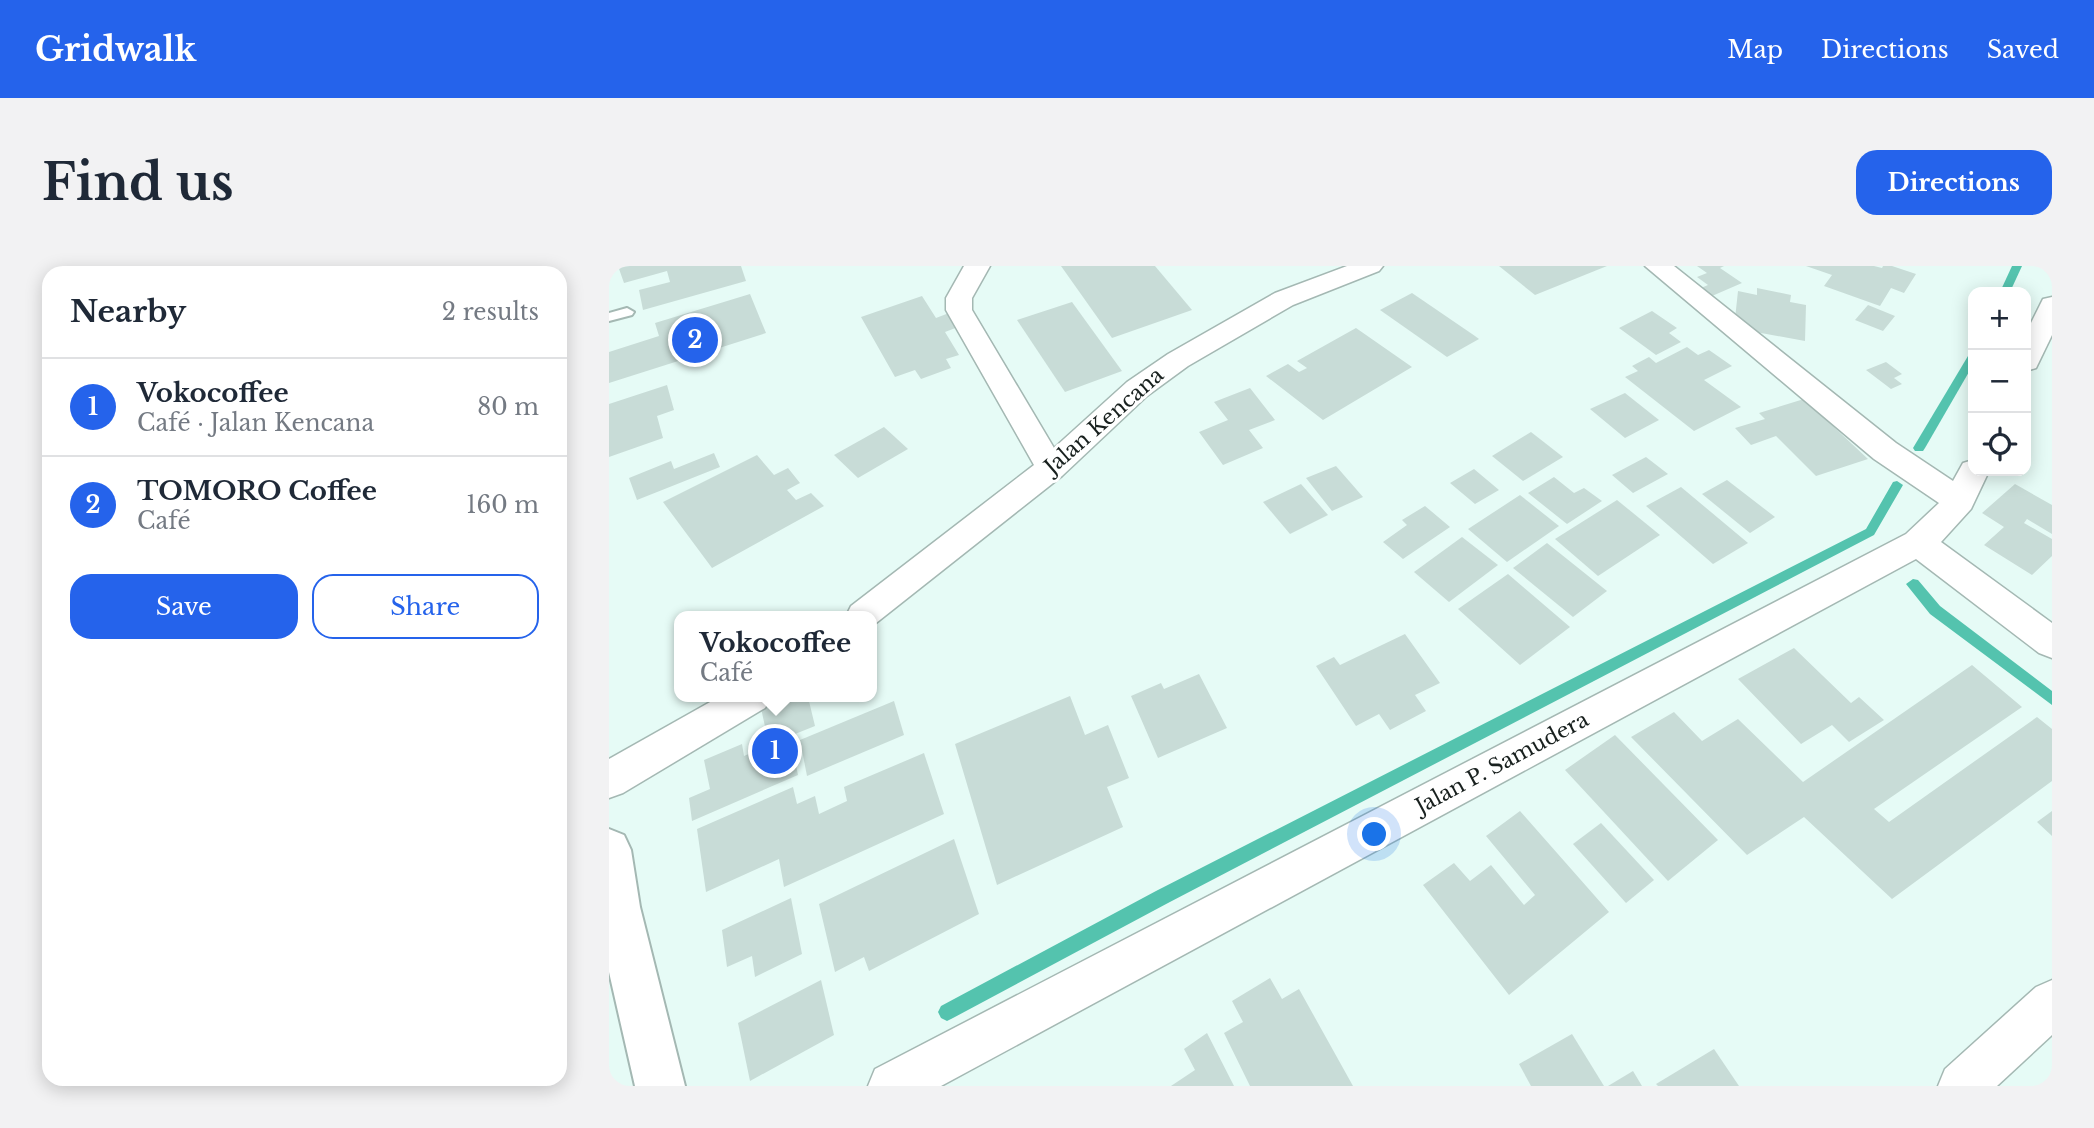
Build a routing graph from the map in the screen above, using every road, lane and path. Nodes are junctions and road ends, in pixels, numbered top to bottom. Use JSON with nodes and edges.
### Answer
{"nodes":[{"id":1,"x":977,"y":266,"type":"edge"},
{"id":2,"x":1370,"y":266,"type":"edge"},
{"id":3,"x":1658,"y":266,"type":"edge"},
{"id":4,"x":2052,"y":305,"type":"edge"},
{"id":5,"x":627,"y":312,"type":"dead end"},
{"id":6,"x":609,"y":317,"type":"edge"},
{"id":7,"x":2031,"y":351,"type":"edge"},
{"id":8,"x":1051,"y":468,"type":"junction"},
{"id":9,"x":1967,"y":486,"type":"edge"},
{"id":10,"x":1918,"y":543,"type":"junction"},
{"id":11,"x":869,"y":611,"type":"edge"},
{"id":12,"x":2052,"y":643,"type":"edge"},
{"id":13,"x":743,"y":702,"type":"edge"},
{"id":14,"x":609,"y":780,"type":"edge"},
{"id":15,"x":609,"y":850,"type":"edge"},
{"id":16,"x":2052,"y":1003,"type":"edge"},
{"id":17,"x":660,"y":1086,"type":"edge"},
{"id":18,"x":892,"y":1086,"type":"edge"},
{"id":19,"x":1962,"y":1086,"type":"edge"}],
"edges":[{"from":1,"to":8,"type":"street"},
{"from":2,"to":8,"type":"street","name":"Jalan Kencana"},
{"from":3,"to":9,"type":"street"},
{"from":4,"to":7,"type":"street"},
{"from":5,"to":6,"type":"lane"},
{"from":8,"to":11,"type":"street","name":"Jalan Kencana"},
{"from":9,"to":10,"type":"street","name":"Jalan P. Samudera"},
{"from":10,"to":12,"type":"street"},
{"from":10,"to":18,"type":"street","name":"Jalan P. Samudera"},
{"from":13,"to":14,"type":"street"},
{"from":15,"to":17,"type":"main road"},
{"from":16,"to":19,"type":"street"}]}
